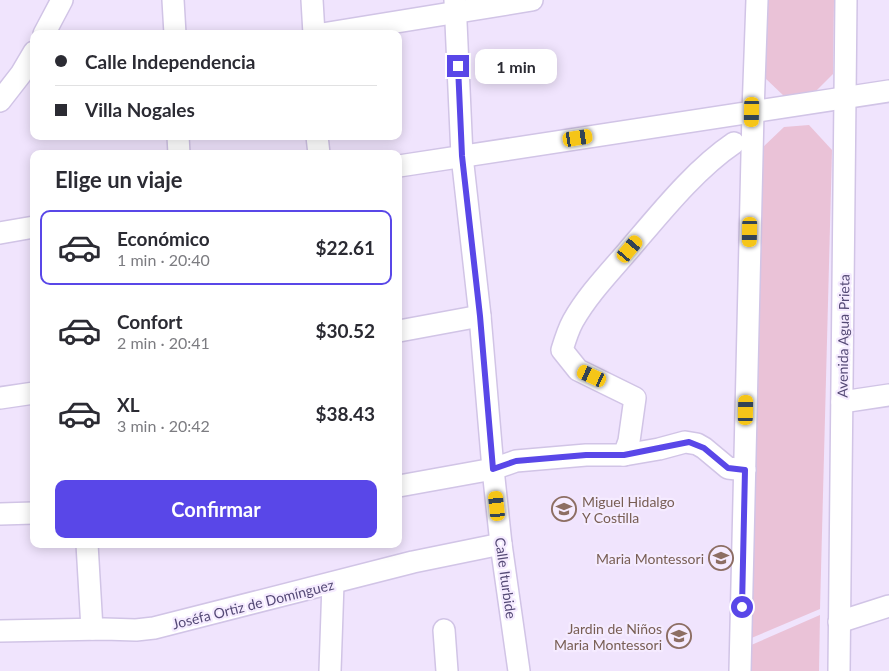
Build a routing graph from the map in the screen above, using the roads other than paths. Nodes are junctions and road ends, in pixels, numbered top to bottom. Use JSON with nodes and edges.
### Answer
{"nodes":[{"id":1,"x":62,"y":0,"type":"edge"},
{"id":2,"x":173,"y":0,"type":"edge"},
{"id":3,"x":312,"y":0,"type":"edge"},
{"id":4,"x":532,"y":0,"type":"edge"},
{"id":5,"x":758,"y":0,"type":"edge"},
{"id":6,"x":848,"y":1,"type":"edge"},
{"id":7,"x":455,"y":6,"type":"edge"},
{"id":8,"x":46,"y":30,"type":"edge"},
{"id":9,"x":174,"y":30,"type":"edge"},
{"id":10,"x":314,"y":30,"type":"edge"},
{"id":11,"x":341,"y":30,"type":"edge"},
{"id":12,"x":30,"y":59,"type":"edge"},
{"id":13,"x":30,"y":83,"type":"edge"},
{"id":14,"x":889,"y":91,"type":"edge"},
{"id":15,"x":3,"y":95,"type":"edge"},
{"id":16,"x":845,"y":98,"type":"junction"},
{"id":17,"x":752,"y":112,"type":"junction"},
{"id":18,"x":734,"y":144,"type":"dead end"},
{"id":19,"x":462,"y":156,"type":"junction"},
{"id":20,"x":402,"y":166,"type":"edge"},
{"id":21,"x":30,"y":228,"type":"edge"},
{"id":22,"x":0,"y":233,"type":"edge"},
{"id":23,"x":480,"y":316,"type":"junction"},
{"id":24,"x":402,"y":330,"type":"edge"},
{"id":25,"x":30,"y":394,"type":"edge"},
{"id":26,"x":889,"y":395,"type":"edge"},
{"id":27,"x":0,"y":398,"type":"edge"},
{"id":28,"x":842,"y":402,"type":"junction"},
{"id":29,"x":624,"y":455,"type":"junction"},
{"id":30,"x":493,"y":469,"type":"junction"},
{"id":31,"x":745,"y":470,"type":"junction"},
{"id":32,"x":402,"y":485,"type":"edge"},
{"id":33,"x":30,"y":513,"type":"edge"},
{"id":34,"x":0,"y":514,"type":"edge"},
{"id":35,"x":501,"y":544,"type":"junction"},
{"id":36,"x":87,"y":548,"type":"edge"},
{"id":37,"x":333,"y":584,"type":"junction"},
{"id":38,"x":889,"y":606,"type":"edge"},
{"id":39,"x":840,"y":622,"type":"junction"},
{"id":40,"x":92,"y":629,"type":"junction"},
{"id":41,"x":444,"y":630,"type":"dead end"},
{"id":42,"x":0,"y":631,"type":"edge"},
{"id":43,"x":330,"y":671,"type":"edge"},
{"id":44,"x":447,"y":671,"type":"edge"},
{"id":45,"x":519,"y":671,"type":"edge"},
{"id":46,"x":740,"y":671,"type":"edge"},
{"id":47,"x":839,"y":671,"type":"edge"}],
"edges":[{"from":1,"to":8,"type":"street"},
{"from":2,"to":9,"type":"street"},
{"from":3,"to":10,"type":"street"},
{"from":4,"to":7,"type":"street"},
{"from":5,"to":17,"type":"street"},
{"from":6,"to":16,"type":"street","name":"Avenida Agua Prieta"},
{"from":7,"to":11,"type":"street"},
{"from":7,"to":19,"type":"street","name":"Calle Iturbide"},
{"from":12,"to":15,"type":"street"},
{"from":13,"to":15,"type":"street"},
{"from":14,"to":16,"type":"street"},
{"from":16,"to":17,"type":"street"},
{"from":16,"to":28,"type":"street","name":"Avenida Agua Prieta"},
{"from":17,"to":19,"type":"street"},
{"from":17,"to":31,"type":"street"},
{"from":18,"to":29,"type":"street"},
{"from":19,"to":20,"type":"street"},
{"from":19,"to":23,"type":"street","name":"Calle Iturbide"},
{"from":21,"to":22,"type":"street"},
{"from":23,"to":24,"type":"street"},
{"from":23,"to":30,"type":"street","name":"Calle Iturbide"},
{"from":25,"to":27,"type":"street"},
{"from":26,"to":28,"type":"street"},
{"from":28,"to":39,"type":"street","name":"Avenida Agua Prieta"},
{"from":29,"to":30,"type":"street"},
{"from":29,"to":31,"type":"street"},
{"from":30,"to":32,"type":"street"},
{"from":30,"to":35,"type":"street","name":"Calle Iturbide"},
{"from":31,"to":46,"type":"street"},
{"from":33,"to":34,"type":"street"},
{"from":35,"to":37,"type":"street","name":"Joséfa Ortiz de Domínguez"},
{"from":35,"to":45,"type":"street","name":"Calle Iturbide"},
{"from":36,"to":40,"type":"street"},
{"from":37,"to":40,"type":"street","name":"Joséfa Ortiz de Domínguez"},
{"from":37,"to":43,"type":"street"},
{"from":38,"to":39,"type":"street"},
{"from":39,"to":47,"type":"street","name":"Avenida Agua Prieta"},
{"from":40,"to":42,"type":"street","name":"Joséfa Ortiz de Domínguez"},
{"from":41,"to":44,"type":"street"}]}
